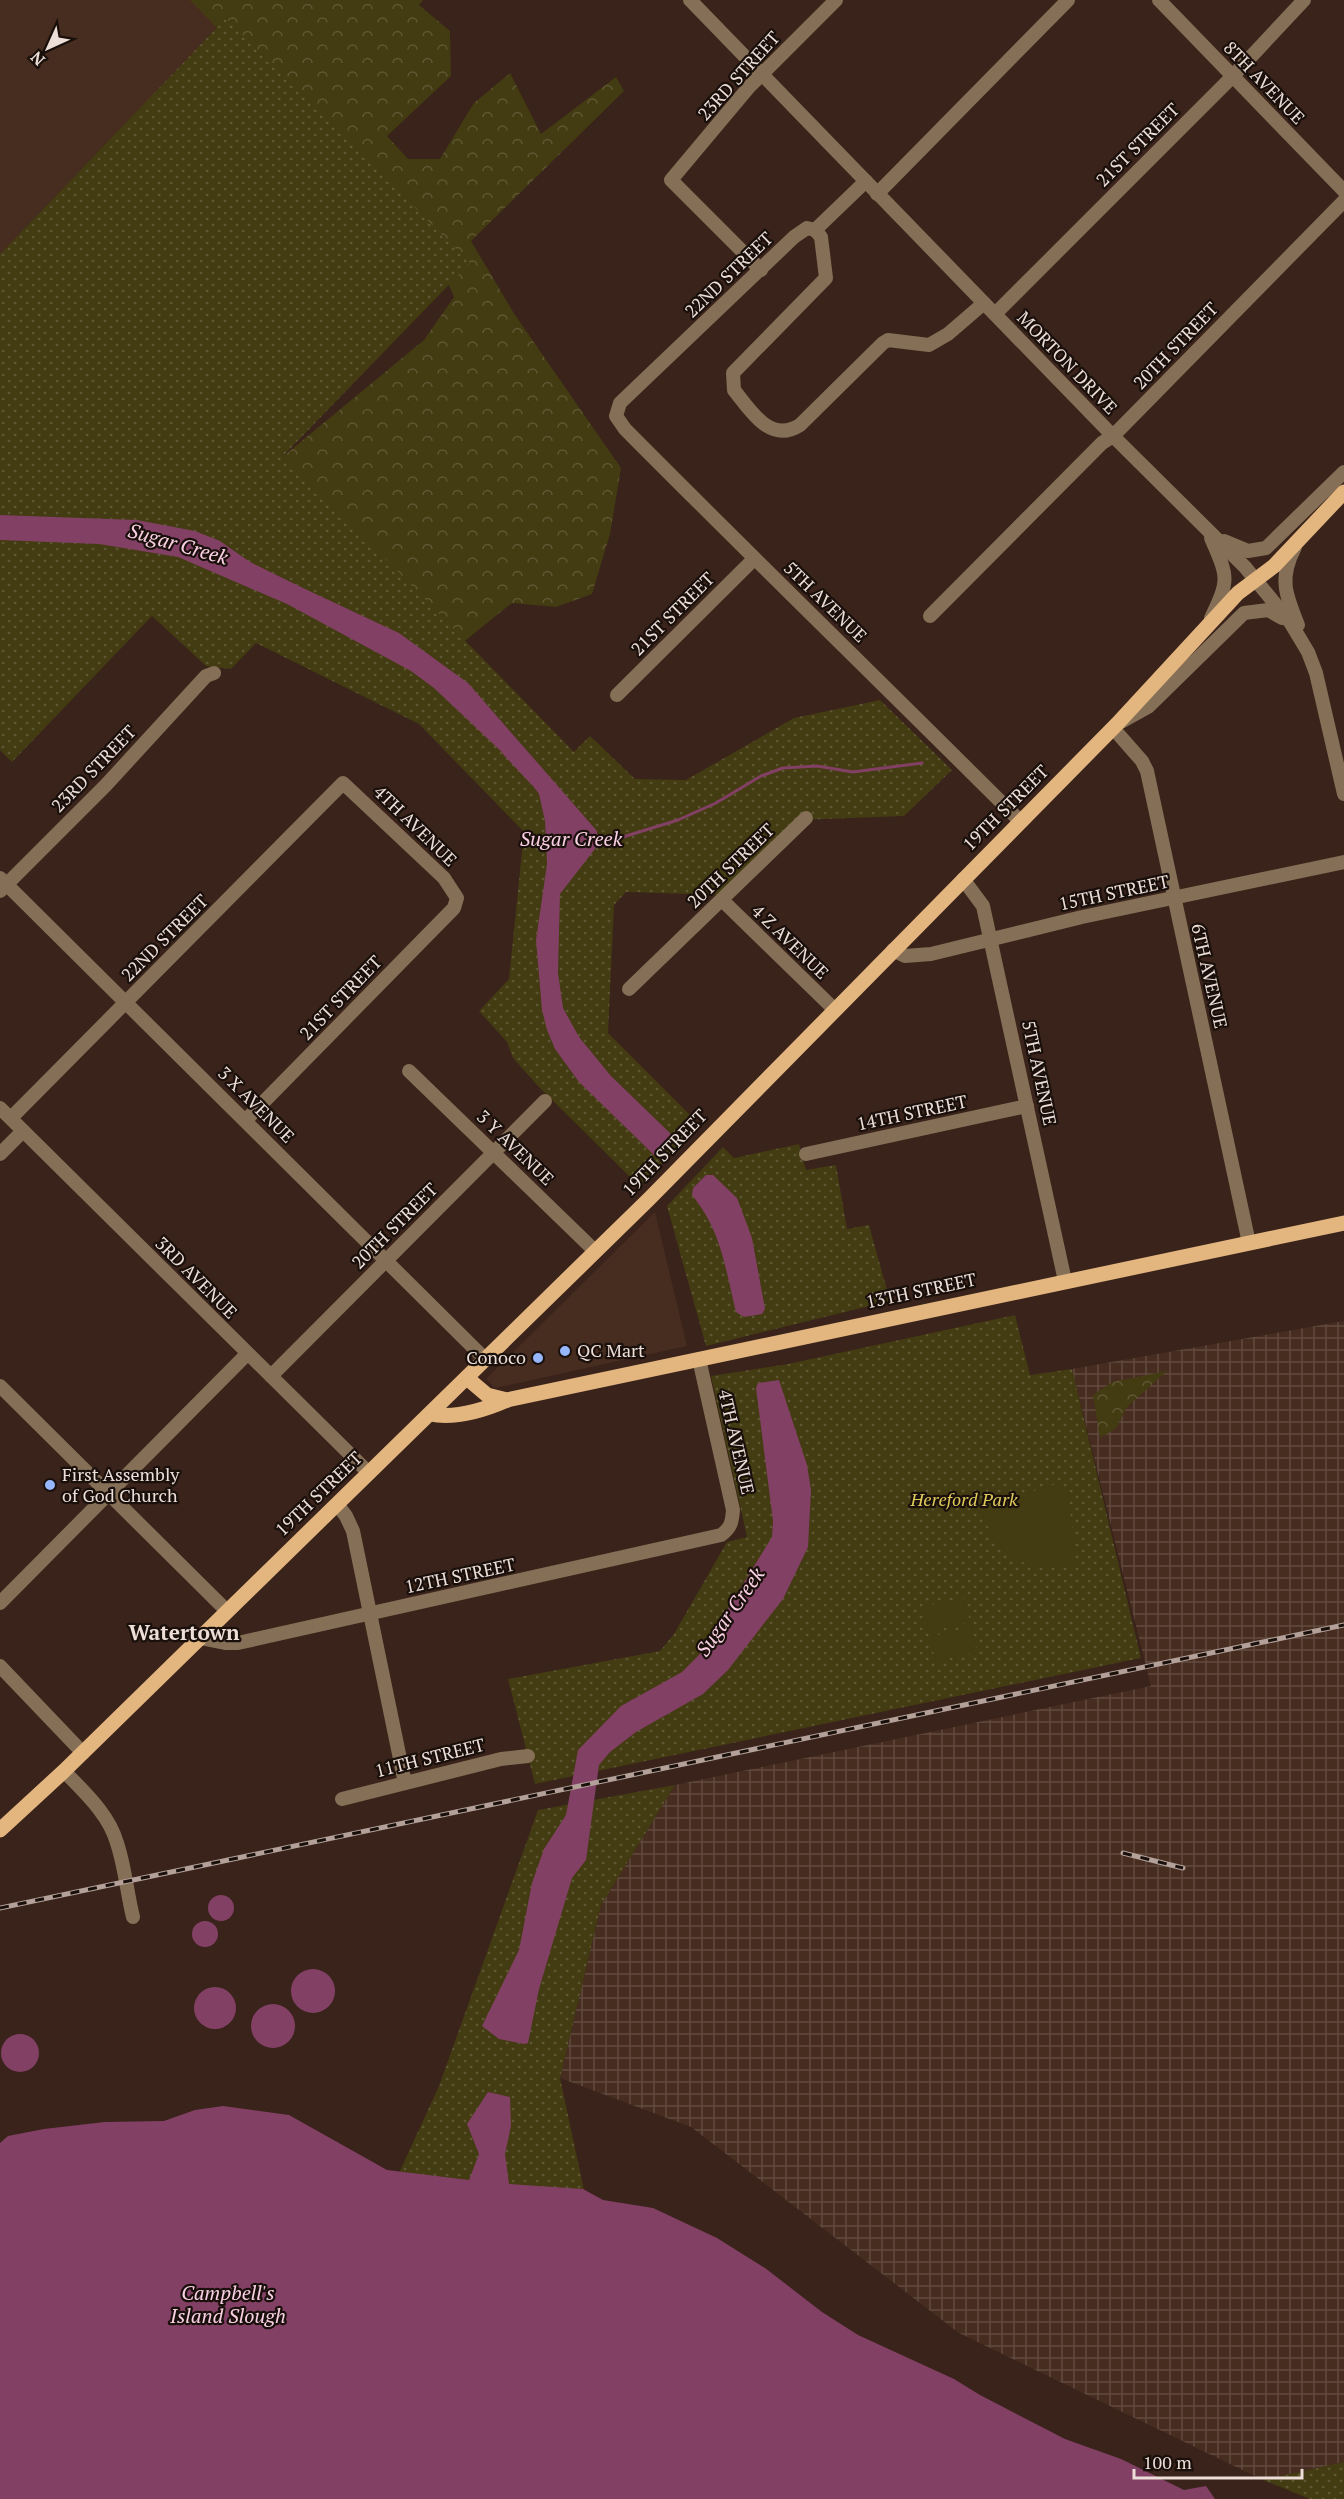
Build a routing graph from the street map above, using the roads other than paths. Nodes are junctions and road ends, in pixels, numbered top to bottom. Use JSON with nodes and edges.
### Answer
{"nodes":[{"id":1,"x":690,"y":0,"type":"edge"},
{"id":2,"x":836,"y":0,"type":"edge"},
{"id":3,"x":1068,"y":0,"type":"edge"},
{"id":4,"x":1159,"y":0,"type":"edge"},
{"id":5,"x":1304,"y":0,"type":"edge"},
{"id":6,"x":762,"y":74,"type":"junction"},
{"id":7,"x":1232,"y":77,"type":"junction"},
{"id":8,"x":866,"y":182,"type":"junction"},
{"id":9,"x":1344,"y":191,"type":"edge"},
{"id":10,"x":877,"y":194,"type":"junction"},
{"id":11,"x":1344,"y":201,"type":"edge"},
{"id":12,"x":815,"y":230,"type":"junction"},
{"id":13,"x":760,"y":270,"type":"junction"},
{"id":14,"x":984,"y":303,"type":"junction"},
{"id":15,"x":995,"y":314,"type":"junction"},
{"id":16,"x":620,"y":404,"type":"joint"},
{"id":17,"x":1113,"y":436,"type":"junction"},
{"id":18,"x":1344,"y":472,"type":"edge"},
{"id":19,"x":1344,"y":492,"type":"edge"},
{"id":20,"x":1210,"y":533,"type":"junction"},
{"id":21,"x":1298,"y":541,"type":"junction"},
{"id":22,"x":754,"y":559,"type":"junction"},
{"id":23,"x":1254,"y":581,"type":"junction"},
{"id":24,"x":930,"y":616,"type":"dead end"},
{"id":25,"x":1290,"y":622,"type":"junction"},
{"id":26,"x":1209,"y":624,"type":"junction"},
{"id":27,"x":1308,"y":652,"type":"junction"},
{"id":28,"x":213,"y":673,"type":"dead end"},
{"id":29,"x":617,"y":695,"type":"dead end"},
{"id":30,"x":1115,"y":726,"type":"junction"},
{"id":31,"x":343,"y":783,"type":"joint"},
{"id":32,"x":1344,"y":794,"type":"edge"},
{"id":33,"x":806,"y":818,"type":"dead end"},
{"id":34,"x":1020,"y":821,"type":"junction"},
{"id":35,"x":1344,"y":862,"type":"edge"},
{"id":36,"x":963,"y":879,"type":"junction"},
{"id":37,"x":2,"y":885,"type":"edge"},
{"id":38,"x":457,"y":898,"type":"joint"},
{"id":39,"x":1174,"y":899,"type":"junction"},
{"id":40,"x":722,"y":900,"type":"junction"},
{"id":41,"x":991,"y":938,"type":"junction"},
{"id":42,"x":893,"y":950,"type":"junction"},
{"id":43,"x":629,"y":989,"type":"dead end"},
{"id":44,"x":126,"y":1003,"type":"junction"},
{"id":45,"x":834,"y":1010,"type":"junction"},
{"id":46,"x":409,"y":1071,"type":"dead end"},
{"id":47,"x":545,"y":1101,"type":"dead end"},
{"id":48,"x":1027,"y":1106,"type":"junction"},
{"id":49,"x":0,"y":1108,"type":"edge"},
{"id":50,"x":11,"y":1118,"type":"junction"},
{"id":51,"x":246,"y":1120,"type":"junction"},
{"id":52,"x":23,"y":1131,"type":"junction"},
{"id":53,"x":494,"y":1153,"type":"junction"},
{"id":54,"x":0,"y":1154,"type":"edge"},
{"id":55,"x":806,"y":1154,"type":"dead end"},
{"id":56,"x":1344,"y":1223,"type":"edge"},
{"id":57,"x":1249,"y":1243,"type":"junction"},
{"id":58,"x":595,"y":1251,"type":"junction"},
{"id":59,"x":385,"y":1261,"type":"junction"},
{"id":60,"x":1065,"y":1281,"type":"junction"},
{"id":61,"x":247,"y":1354,"type":"junction"},
{"id":62,"x":485,"y":1359,"type":"junction"},
{"id":63,"x":699,"y":1359,"type":"junction"},
{"id":64,"x":271,"y":1376,"type":"junction"},
{"id":65,"x":467,"y":1378,"type":"junction"},
{"id":66,"x":0,"y":1386,"type":"edge"},
{"id":67,"x":507,"y":1400,"type":"junction"},
{"id":68,"x":430,"y":1414,"type":"junction"},
{"id":69,"x":369,"y":1473,"type":"junction"},
{"id":70,"x":108,"y":1495,"type":"junction"},
{"id":71,"x":337,"y":1504,"type":"junction"},
{"id":72,"x":726,"y":1531,"type":"joint"},
{"id":73,"x":0,"y":1603,"type":"edge"},
{"id":74,"x":227,"y":1611,"type":"junction"},
{"id":75,"x":369,"y":1614,"type":"junction"},
{"id":76,"x":200,"y":1638,"type":"junction"},
{"id":77,"x":0,"y":1666,"type":"edge"},
{"id":78,"x":83,"y":1753,"type":"junction"},
{"id":79,"x":528,"y":1756,"type":"dead end"},
{"id":80,"x":64,"y":1771,"type":"junction"},
{"id":81,"x":405,"y":1784,"type":"junction"},
{"id":82,"x":342,"y":1799,"type":"dead end"},
{"id":83,"x":0,"y":1830,"type":"edge"},
{"id":84,"x":133,"y":1917,"type":"dead end"}],
"edges":[{"from":1,"to":6,"type":"street","name":"MORTON DRIVE"},
{"from":2,"to":6,"type":"street","name":"23RD STREET"},
{"from":3,"to":10,"type":"street"},
{"from":4,"to":7,"type":"street","name":"8TH AVENUE"},
{"from":5,"to":7,"type":"street","name":"21ST STREET"},
{"from":6,"to":8,"type":"street","name":"MORTON DRIVE"},
{"from":6,"to":13,"type":"street","name":"23RD STREET"},
{"from":7,"to":9,"type":"street","name":"8TH AVENUE"},
{"from":7,"to":15,"type":"street","name":"21ST STREET"},
{"from":8,"to":10,"type":"street","name":"MORTON DRIVE"},
{"from":8,"to":12,"type":"street","name":"22ND STREET"},
{"from":10,"to":14,"type":"street","name":"MORTON DRIVE"},
{"from":11,"to":17,"type":"street","name":"20TH STREET"},
{"from":12,"to":13,"type":"street","name":"22ND STREET"},
{"from":12,"to":14,"type":"street"},
{"from":13,"to":16,"type":"street","name":"22ND STREET"},
{"from":14,"to":15,"type":"street","name":"MORTON DRIVE"},
{"from":15,"to":17,"type":"street","name":"MORTON DRIVE"},
{"from":16,"to":22,"type":"street","name":"5TH AVENUE"},
{"from":17,"to":20,"type":"street","name":"MORTON DRIVE"},
{"from":17,"to":24,"type":"street","name":"20TH STREET"},
{"from":18,"to":20,"type":"street"},
{"from":19,"to":21,"type":"main road","name":"19TH STREET"},
{"from":20,"to":23,"type":"street","name":"MORTON DRIVE"},
{"from":20,"to":26,"type":"street"},
{"from":21,"to":23,"type":"main road","name":"19TH STREET"},
{"from":21,"to":27,"type":"street"},
{"from":22,"to":29,"type":"street","name":"21ST STREET"},
{"from":22,"to":34,"type":"street","name":"5TH AVENUE"},
{"from":23,"to":25,"type":"street","name":"MORTON DRIVE"},
{"from":23,"to":26,"type":"main road","name":"19TH STREET"},
{"from":25,"to":27,"type":"street","name":"MORTON DRIVE"},
{"from":25,"to":30,"type":"street"},
{"from":26,"to":30,"type":"main road","name":"19TH STREET"},
{"from":27,"to":32,"type":"street","name":"MORTON DRIVE"},
{"from":28,"to":37,"type":"street","name":"23RD STREET"},
{"from":30,"to":34,"type":"main road","name":"19TH STREET"},
{"from":30,"to":39,"type":"street","name":"6TH AVENUE"},
{"from":31,"to":38,"type":"street","name":"4TH AVENUE"},
{"from":31,"to":44,"type":"street","name":"22ND STREET"},
{"from":33,"to":40,"type":"street","name":"20TH STREET"},
{"from":34,"to":36,"type":"main road","name":"19TH STREET"},
{"from":35,"to":39,"type":"street","name":"15TH STREET"},
{"from":36,"to":41,"type":"street","name":"5TH AVENUE"},
{"from":36,"to":42,"type":"main road","name":"19TH STREET"},
{"from":37,"to":44,"type":"street","name":"3 X AVENUE"},
{"from":38,"to":51,"type":"street","name":"21ST STREET"},
{"from":39,"to":41,"type":"street","name":"15TH STREET"},
{"from":39,"to":57,"type":"street","name":"6TH AVENUE"},
{"from":40,"to":43,"type":"street","name":"20TH STREET"},
{"from":40,"to":45,"type":"street","name":"4 Z AVENUE"},
{"from":41,"to":42,"type":"street","name":"15TH STREET"},
{"from":41,"to":48,"type":"street","name":"5TH AVENUE"},
{"from":42,"to":45,"type":"main road","name":"19TH STREET"},
{"from":44,"to":50,"type":"street","name":"22ND STREET"},
{"from":44,"to":51,"type":"street","name":"3 X AVENUE"},
{"from":45,"to":58,"type":"main road","name":"19TH STREET"},
{"from":46,"to":53,"type":"street","name":"3 Y AVENUE"},
{"from":47,"to":53,"type":"street","name":"20TH STREET"},
{"from":48,"to":55,"type":"street","name":"14TH STREET"},
{"from":48,"to":60,"type":"street","name":"5TH AVENUE"},
{"from":49,"to":50,"type":"street","name":"3RD AVENUE"},
{"from":50,"to":52,"type":"street","name":"3RD AVENUE"},
{"from":51,"to":59,"type":"street","name":"3 X AVENUE"},
{"from":52,"to":54,"type":"street"},
{"from":52,"to":61,"type":"street","name":"3RD AVENUE"},
{"from":53,"to":58,"type":"street","name":"3 Y AVENUE"},
{"from":53,"to":59,"type":"street","name":"20TH STREET"},
{"from":56,"to":57,"type":"main road","name":"13TH STREET"},
{"from":57,"to":60,"type":"main road","name":"13TH STREET"},
{"from":58,"to":62,"type":"main road","name":"19TH STREET"},
{"from":59,"to":62,"type":"street","name":"3 X AVENUE"},
{"from":59,"to":64,"type":"street","name":"20TH STREET"},
{"from":60,"to":63,"type":"main road","name":"13TH STREET"},
{"from":61,"to":64,"type":"street","name":"3RD AVENUE"},
{"from":61,"to":70,"type":"street"},
{"from":62,"to":65,"type":"main road","name":"19TH STREET"},
{"from":63,"to":67,"type":"main road","name":"13TH STREET"},
{"from":63,"to":72,"type":"street","name":"4TH AVENUE"},
{"from":64,"to":69,"type":"street","name":"3RD AVENUE"},
{"from":65,"to":67,"type":"main road"},
{"from":65,"to":68,"type":"main road","name":"19TH STREET"},
{"from":66,"to":70,"type":"street"},
{"from":67,"to":68,"type":"main road","name":"13TH STREET"},
{"from":68,"to":69,"type":"main road","name":"19TH STREET"},
{"from":69,"to":71,"type":"main road","name":"19TH STREET"},
{"from":70,"to":73,"type":"street"},
{"from":70,"to":74,"type":"street"},
{"from":71,"to":74,"type":"main road","name":"19TH STREET"},
{"from":71,"to":75,"type":"street"},
{"from":72,"to":75,"type":"street","name":"12TH STREET"},
{"from":74,"to":76,"type":"main road","name":"19TH STREET"},
{"from":75,"to":76,"type":"street","name":"12TH STREET"},
{"from":75,"to":81,"type":"street"},
{"from":76,"to":78,"type":"main road","name":"19TH STREET"},
{"from":77,"to":78,"type":"street"},
{"from":78,"to":80,"type":"main road","name":"19TH STREET"},
{"from":79,"to":81,"type":"street","name":"11TH STREET"},
{"from":80,"to":83,"type":"main road","name":"19TH STREET"},
{"from":80,"to":84,"type":"street"},
{"from":81,"to":82,"type":"street","name":"11TH STREET"}]}
